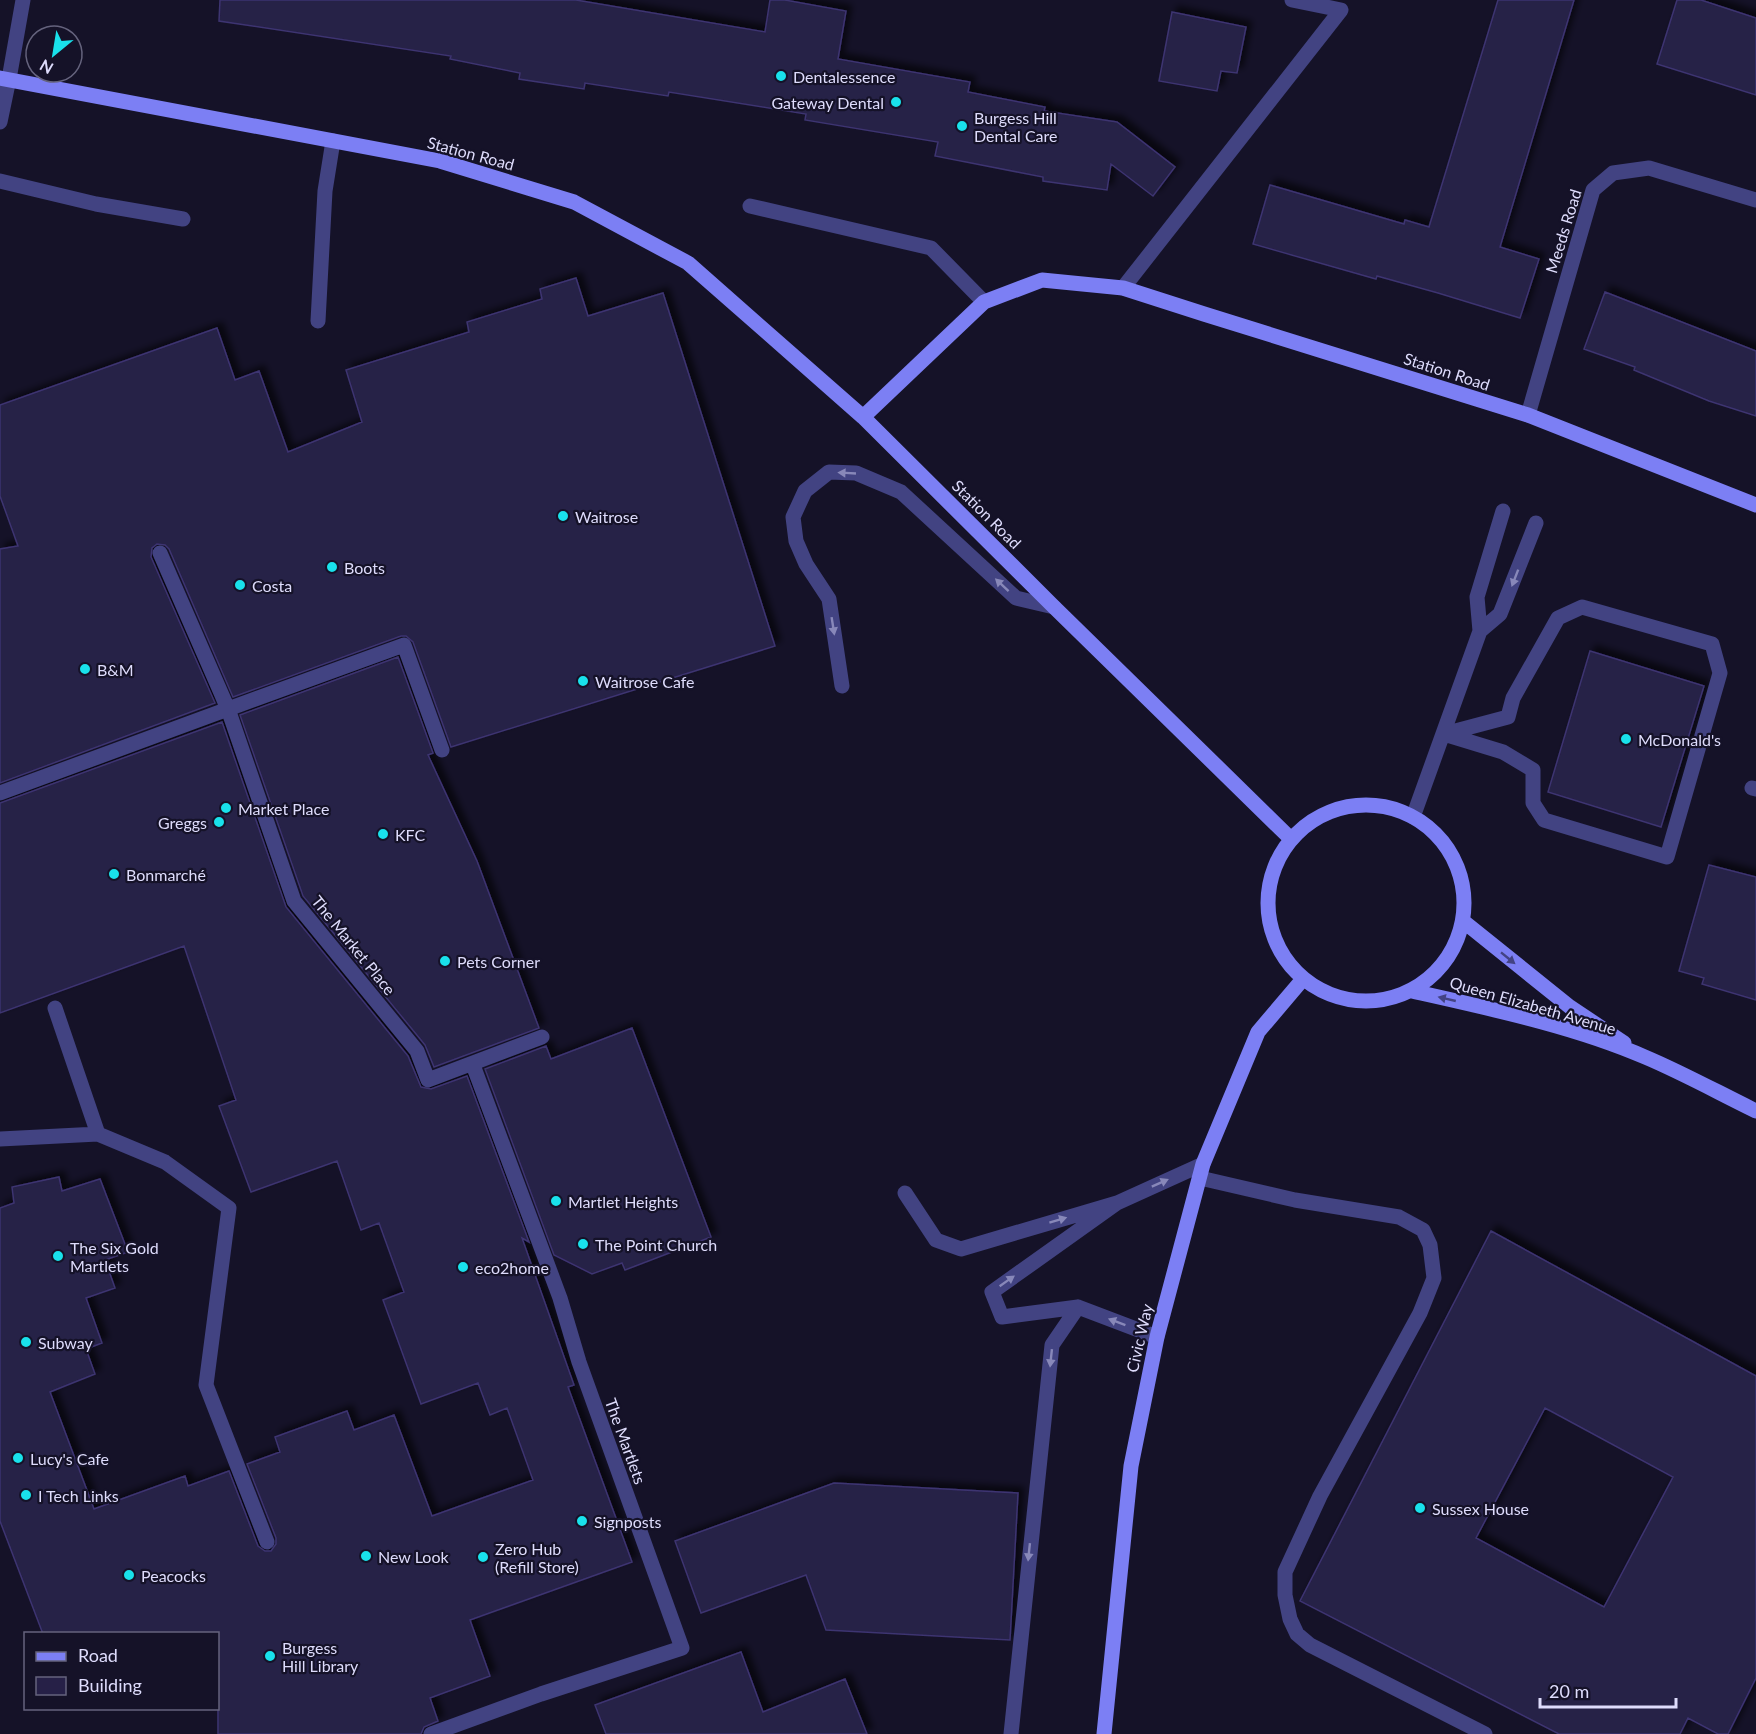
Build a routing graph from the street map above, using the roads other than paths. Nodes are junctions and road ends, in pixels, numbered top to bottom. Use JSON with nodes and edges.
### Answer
{"nodes":[{"id":1,"x":23,"y":0,"type":"edge"},
{"id":2,"x":1292,"y":0,"type":"edge"},
{"id":3,"x":1345,"y":5,"type":"edge"},
{"id":4,"x":5,"y":78,"type":"edge"},
{"id":5,"x":0,"y":122,"type":"edge"},
{"id":6,"x":333,"y":141,"type":"junction"},
{"id":7,"x":0,"y":182,"type":"edge"},
{"id":8,"x":1756,"y":200,"type":"edge"},
{"id":9,"x":750,"y":206,"type":"dead end"},
{"id":10,"x":183,"y":219,"type":"dead end"},
{"id":11,"x":1123,"y":288,"type":"junction"},
{"id":12,"x":984,"y":302,"type":"junction"},
{"id":13,"x":318,"y":321,"type":"dead end"},
{"id":14,"x":1528,"y":416,"type":"junction"},
{"id":15,"x":863,"y":417,"type":"junction"},
{"id":16,"x":1756,"y":505,"type":"edge"},
{"id":17,"x":1503,"y":511,"type":"dead end"},
{"id":18,"x":1536,"y":523,"type":"dead end"},
{"id":19,"x":160,"y":553,"type":"dead end"},
{"id":20,"x":1054,"y":607,"type":"junction"},
{"id":21,"x":1480,"y":631,"type":"junction"},
{"id":22,"x":842,"y":686,"type":"dead end"},
{"id":23,"x":228,"y":709,"type":"junction"},
{"id":24,"x":1444,"y":734,"type":"junction"},
{"id":25,"x":442,"y":750,"type":"dead end"},
{"id":26,"x":0,"y":793,"type":"edge"},
{"id":27,"x":1413,"y":817,"type":"junction"},
{"id":28,"x":1291,"y":839,"type":"junction"},
{"id":29,"x":1463,"y":921,"type":"junction"},
{"id":30,"x":1303,"y":979,"type":"junction"},
{"id":31,"x":1412,"y":991,"type":"junction"},
{"id":32,"x":55,"y":1008,"type":"dead end"},
{"id":33,"x":542,"y":1037,"type":"dead end"},
{"id":34,"x":1644,"y":1056,"type":"junction"},
{"id":35,"x":473,"y":1065,"type":"junction"},
{"id":36,"x":1756,"y":1111,"type":"edge"},
{"id":37,"x":98,"y":1134,"type":"junction"},
{"id":38,"x":0,"y":1139,"type":"edge"},
{"id":39,"x":1202,"y":1171,"type":"junction"},
{"id":40,"x":905,"y":1193,"type":"dead end"},
{"id":41,"x":1117,"y":1203,"type":"junction"},
{"id":42,"x":1078,"y":1307,"type":"junction"},
{"id":43,"x":1156,"y":1337,"type":"junction"},
{"id":44,"x":267,"y":1542,"type":"dead end"},
{"id":45,"x":431,"y":1734,"type":"edge"},
{"id":46,"x":1011,"y":1734,"type":"edge"},
{"id":47,"x":1104,"y":1734,"type":"edge"},
{"id":48,"x":1485,"y":1734,"type":"edge"}],
"edges":[{"from":1,"to":4,"type":"street"},
{"from":2,"to":3,"type":"street"},
{"from":3,"to":11,"type":"street"},
{"from":4,"to":5,"type":"street"},
{"from":4,"to":6,"type":"main road","name":"Station Road"},
{"from":6,"to":13,"type":"street"},
{"from":6,"to":15,"type":"main road","name":"Station Road"},
{"from":7,"to":10,"type":"street"},
{"from":8,"to":14,"type":"street","name":"Meeds Road"},
{"from":9,"to":12,"type":"street"},
{"from":11,"to":12,"type":"main road","name":"Station Road"},
{"from":11,"to":14,"type":"main road","name":"Station Road"},
{"from":12,"to":15,"type":"main road","name":"Station Road"},
{"from":14,"to":16,"type":"main road","name":"Station Road"},
{"from":15,"to":20,"type":"main road","name":"Station Road"},
{"from":17,"to":21,"type":"street"},
{"from":18,"to":21,"type":"street","one_way":true},
{"from":19,"to":23,"type":"street"},
{"from":20,"to":22,"type":"street","one_way":true},
{"from":20,"to":28,"type":"main road","name":"Station Road"},
{"from":21,"to":24,"type":"street"},
{"from":23,"to":25,"type":"street"},
{"from":23,"to":26,"type":"street"},
{"from":23,"to":35,"type":"street","name":"The Market Place"},
{"from":24,"to":24,"type":"street"},
{"from":24,"to":27,"type":"street"},
{"from":27,"to":28,"type":"main road","name":"Queen Elizabeth Avenue"},
{"from":27,"to":29,"type":"main road","name":"Queen Elizabeth Avenue"},
{"from":28,"to":30,"type":"main road","name":"Queen Elizabeth Avenue"},
{"from":29,"to":31,"type":"main road","name":"Queen Elizabeth Avenue"},
{"from":29,"to":34,"type":"main road","name":"Queen Elizabeth Avenue","one_way":true},
{"from":30,"to":31,"type":"main road","name":"Queen Elizabeth Avenue"},
{"from":30,"to":39,"type":"main road","name":"Civic Way"},
{"from":34,"to":31,"type":"main road","name":"Queen Elizabeth Avenue","one_way":true},
{"from":32,"to":37,"type":"street"},
{"from":33,"to":35,"type":"street","name":"The Market Place"},
{"from":34,"to":36,"type":"main road","name":"Queen Elizabeth Avenue"},
{"from":35,"to":45,"type":"street","name":"The Martlets"},
{"from":37,"to":38,"type":"street"},
{"from":37,"to":44,"type":"street"},
{"from":41,"to":39,"type":"street","one_way":true},
{"from":39,"to":43,"type":"main road","name":"Civic Way"},
{"from":39,"to":48,"type":"street"},
{"from":40,"to":41,"type":"street","one_way":true},
{"from":42,"to":41,"type":"street","one_way":true},
{"from":43,"to":42,"type":"street","one_way":true},
{"from":42,"to":46,"type":"street","one_way":true},
{"from":43,"to":47,"type":"main road","name":"Civic Way"}]}
